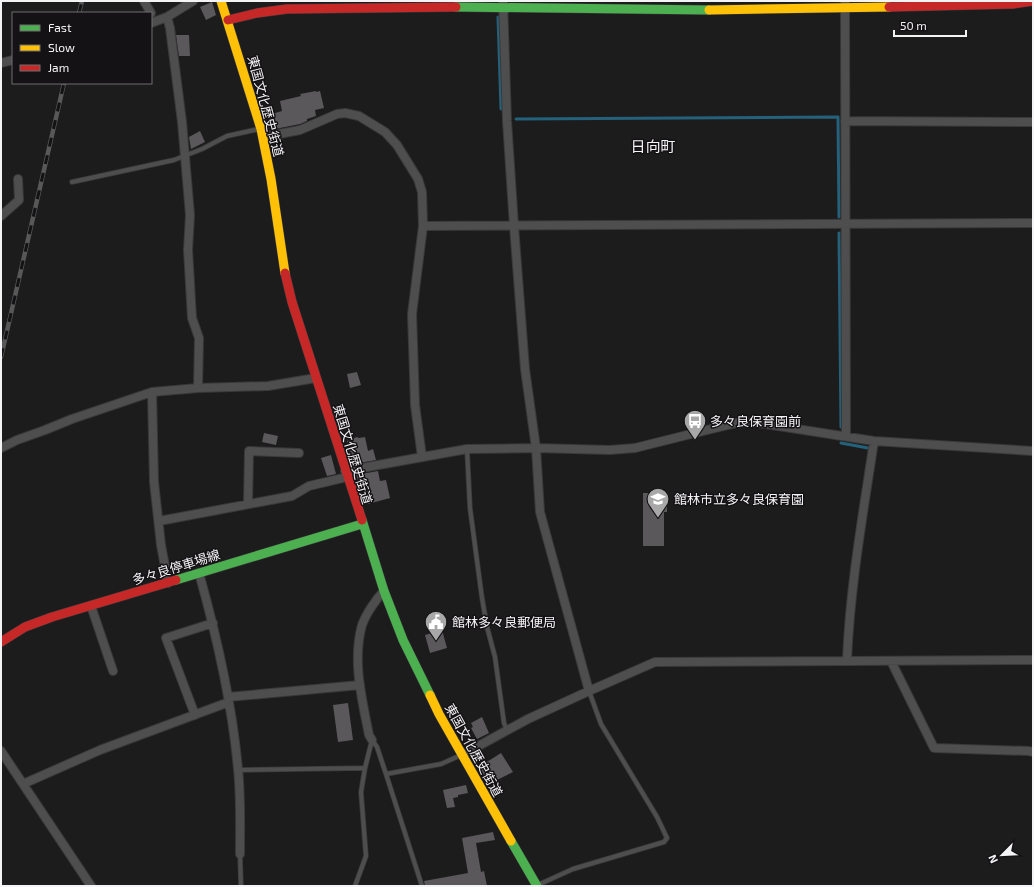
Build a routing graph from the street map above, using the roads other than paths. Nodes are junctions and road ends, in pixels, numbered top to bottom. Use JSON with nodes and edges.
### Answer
{"nodes":[{"id":1,"x":144,"y":1,"type":"edge"},
{"id":2,"x":193,"y":1,"type":"edge"},
{"id":3,"x":221,"y":1,"type":"edge"},
{"id":4,"x":1033,"y":1,"type":"edge"},
{"id":5,"x":503,"y":4,"type":"edge"},
{"id":6,"x":845,"y":4,"type":"edge"},
{"id":7,"x":150,"y":12,"type":"edge"},
{"id":8,"x":167,"y":17,"type":"junction"},
{"id":9,"x":228,"y":20,"type":"junction"},
{"id":10,"x":153,"y":22,"type":"edge"},
{"id":11,"x":12,"y":60,"type":"edge"},
{"id":12,"x":1,"y":63,"type":"edge"},
{"id":13,"x":845,"y":121,"type":"junction"},
{"id":14,"x":1033,"y":122,"type":"edge"},
{"id":15,"x":262,"y":133,"type":"junction"},
{"id":16,"x":185,"y":156,"type":"junction"},
{"id":17,"x":18,"y":179,"type":"dead end"},
{"id":18,"x":72,"y":182,"type":"dead end"},
{"id":19,"x":1,"y":216,"type":"edge"},
{"id":20,"x":1033,"y":223,"type":"edge"},
{"id":21,"x":846,"y":225,"type":"junction"},
{"id":22,"x":423,"y":226,"type":"junction"},
{"id":23,"x":514,"y":226,"type":"junction"},
{"id":24,"x":316,"y":378,"type":"junction"},
{"id":25,"x":198,"y":388,"type":"junction"},
{"id":26,"x":152,"y":392,"type":"junction"},
{"id":27,"x":846,"y":436,"type":"junction"},
{"id":28,"x":874,"y":440,"type":"junction"},
{"id":29,"x":1,"y":448,"type":"edge"},
{"id":30,"x":536,"y":448,"type":"junction"},
{"id":31,"x":467,"y":449,"type":"junction"},
{"id":32,"x":1033,"y":451,"type":"edge"},
{"id":33,"x":299,"y":453,"type":"dead end"},
{"id":34,"x":422,"y":457,"type":"junction"},
{"id":35,"x":346,"y":474,"type":"junction"},
{"id":36,"x":248,"y":504,"type":"junction"},
{"id":37,"x":158,"y":520,"type":"junction"},
{"id":38,"x":362,"y":524,"type":"junction"},
{"id":39,"x":199,"y":573,"type":"junction"},
{"id":40,"x":168,"y":583,"type":"junction"},
{"id":41,"x":384,"y":591,"type":"junction"},
{"id":42,"x":91,"y":606,"type":"junction"},
{"id":43,"x":213,"y":623,"type":"junction"},
{"id":44,"x":1,"y":642,"type":"edge"},
{"id":45,"x":846,"y":660,"type":"junction"},
{"id":46,"x":1033,"y":660,"type":"edge"},
{"id":47,"x":891,"y":661,"type":"junction"},
{"id":48,"x":113,"y":671,"type":"dead end"},
{"id":49,"x":360,"y":685,"type":"junction"},
{"id":50,"x":589,"y":691,"type":"junction"},
{"id":51,"x":228,"y":699,"type":"junction"},
{"id":52,"x":195,"y":715,"type":"junction"},
{"id":53,"x":507,"y":730,"type":"junction"},
{"id":54,"x":372,"y":740,"type":"junction"},
{"id":55,"x":1,"y":751,"type":"edge"},
{"id":56,"x":1033,"y":752,"type":"edge"},
{"id":57,"x":462,"y":755,"type":"junction"},
{"id":58,"x":365,"y":768,"type":"junction"},
{"id":59,"x":238,"y":770,"type":"junction"},
{"id":60,"x":386,"y":774,"type":"junction"},
{"id":61,"x":23,"y":784,"type":"junction"},
{"id":62,"x":240,"y":854,"type":"joint"},
{"id":63,"x":91,"y":886,"type":"edge"},
{"id":64,"x":241,"y":886,"type":"edge"},
{"id":65,"x":355,"y":886,"type":"edge"},
{"id":66,"x":422,"y":886,"type":"edge"},
{"id":67,"x":536,"y":886,"type":"edge"}],
"edges":[{"from":1,"to":7,"type":"street"},
{"from":2,"to":8,"type":"street"},
{"from":3,"to":9,"type":"main road","name":"東国文化歴史街道"},
{"from":4,"to":6,"type":"main road"},
{"from":5,"to":6,"type":"main road"},
{"from":5,"to":9,"type":"main road"},
{"from":5,"to":23,"type":"street"},
{"from":6,"to":13,"type":"street"},
{"from":8,"to":10,"type":"street"},
{"from":8,"to":16,"type":"street"},
{"from":9,"to":15,"type":"main road","name":"東国文化歴史街道"},
{"from":11,"to":12,"type":"street"},
{"from":13,"to":14,"type":"street"},
{"from":13,"to":21,"type":"street"},
{"from":15,"to":16,"type":"lane"},
{"from":15,"to":22,"type":"street"},
{"from":15,"to":24,"type":"main road","name":"東国文化歴史街道"},
{"from":16,"to":18,"type":"lane"},
{"from":16,"to":25,"type":"street"},
{"from":17,"to":19,"type":"street"},
{"from":20,"to":21,"type":"street"},
{"from":21,"to":23,"type":"street"},
{"from":21,"to":27,"type":"street"},
{"from":22,"to":23,"type":"street"},
{"from":22,"to":34,"type":"street"},
{"from":23,"to":30,"type":"street"},
{"from":24,"to":25,"type":"street"},
{"from":24,"to":35,"type":"main road","name":"東国文化歴史街道"},
{"from":25,"to":26,"type":"street"},
{"from":26,"to":29,"type":"street"},
{"from":26,"to":37,"type":"street"},
{"from":27,"to":28,"type":"street"},
{"from":27,"to":30,"type":"street"},
{"from":28,"to":32,"type":"street"},
{"from":28,"to":45,"type":"street"},
{"from":30,"to":31,"type":"street"},
{"from":30,"to":50,"type":"street"},
{"from":31,"to":34,"type":"street"},
{"from":31,"to":53,"type":"lane"},
{"from":33,"to":36,"type":"street"},
{"from":34,"to":35,"type":"street"},
{"from":35,"to":36,"type":"street"},
{"from":35,"to":38,"type":"main road","name":"東国文化歴史街道"},
{"from":36,"to":37,"type":"street"},
{"from":37,"to":40,"type":"street"},
{"from":38,"to":39,"type":"main road","name":"多々良停車場線"},
{"from":38,"to":41,"type":"main road","name":"東国文化歴史街道"},
{"from":39,"to":40,"type":"main road","name":"多々良停車場線"},
{"from":39,"to":43,"type":"street"},
{"from":40,"to":42,"type":"main road","name":"多々良停車場線"},
{"from":41,"to":49,"type":"street"},
{"from":41,"to":57,"type":"main road","name":"東国文化歴史街道"},
{"from":42,"to":44,"type":"main road","name":"多々良停車場線"},
{"from":42,"to":48,"type":"street"},
{"from":43,"to":51,"type":"street"},
{"from":43,"to":52,"type":"street"},
{"from":45,"to":47,"type":"street"},
{"from":45,"to":50,"type":"street"},
{"from":46,"to":47,"type":"street"},
{"from":47,"to":56,"type":"street"},
{"from":49,"to":51,"type":"street"},
{"from":49,"to":54,"type":"street"},
{"from":50,"to":53,"type":"street"},
{"from":50,"to":67,"type":"lane"},
{"from":51,"to":52,"type":"street"},
{"from":51,"to":59,"type":"street"},
{"from":52,"to":61,"type":"street"},
{"from":53,"to":57,"type":"street"},
{"from":54,"to":58,"type":"lane"},
{"from":54,"to":60,"type":"lane"},
{"from":55,"to":61,"type":"street"},
{"from":57,"to":60,"type":"lane"},
{"from":57,"to":67,"type":"main road","name":"東国文化歴史街道"},
{"from":58,"to":59,"type":"lane"},
{"from":58,"to":65,"type":"lane"},
{"from":59,"to":62,"type":"street"},
{"from":60,"to":66,"type":"lane"},
{"from":61,"to":63,"type":"street"},
{"from":62,"to":64,"type":"lane"}]}
